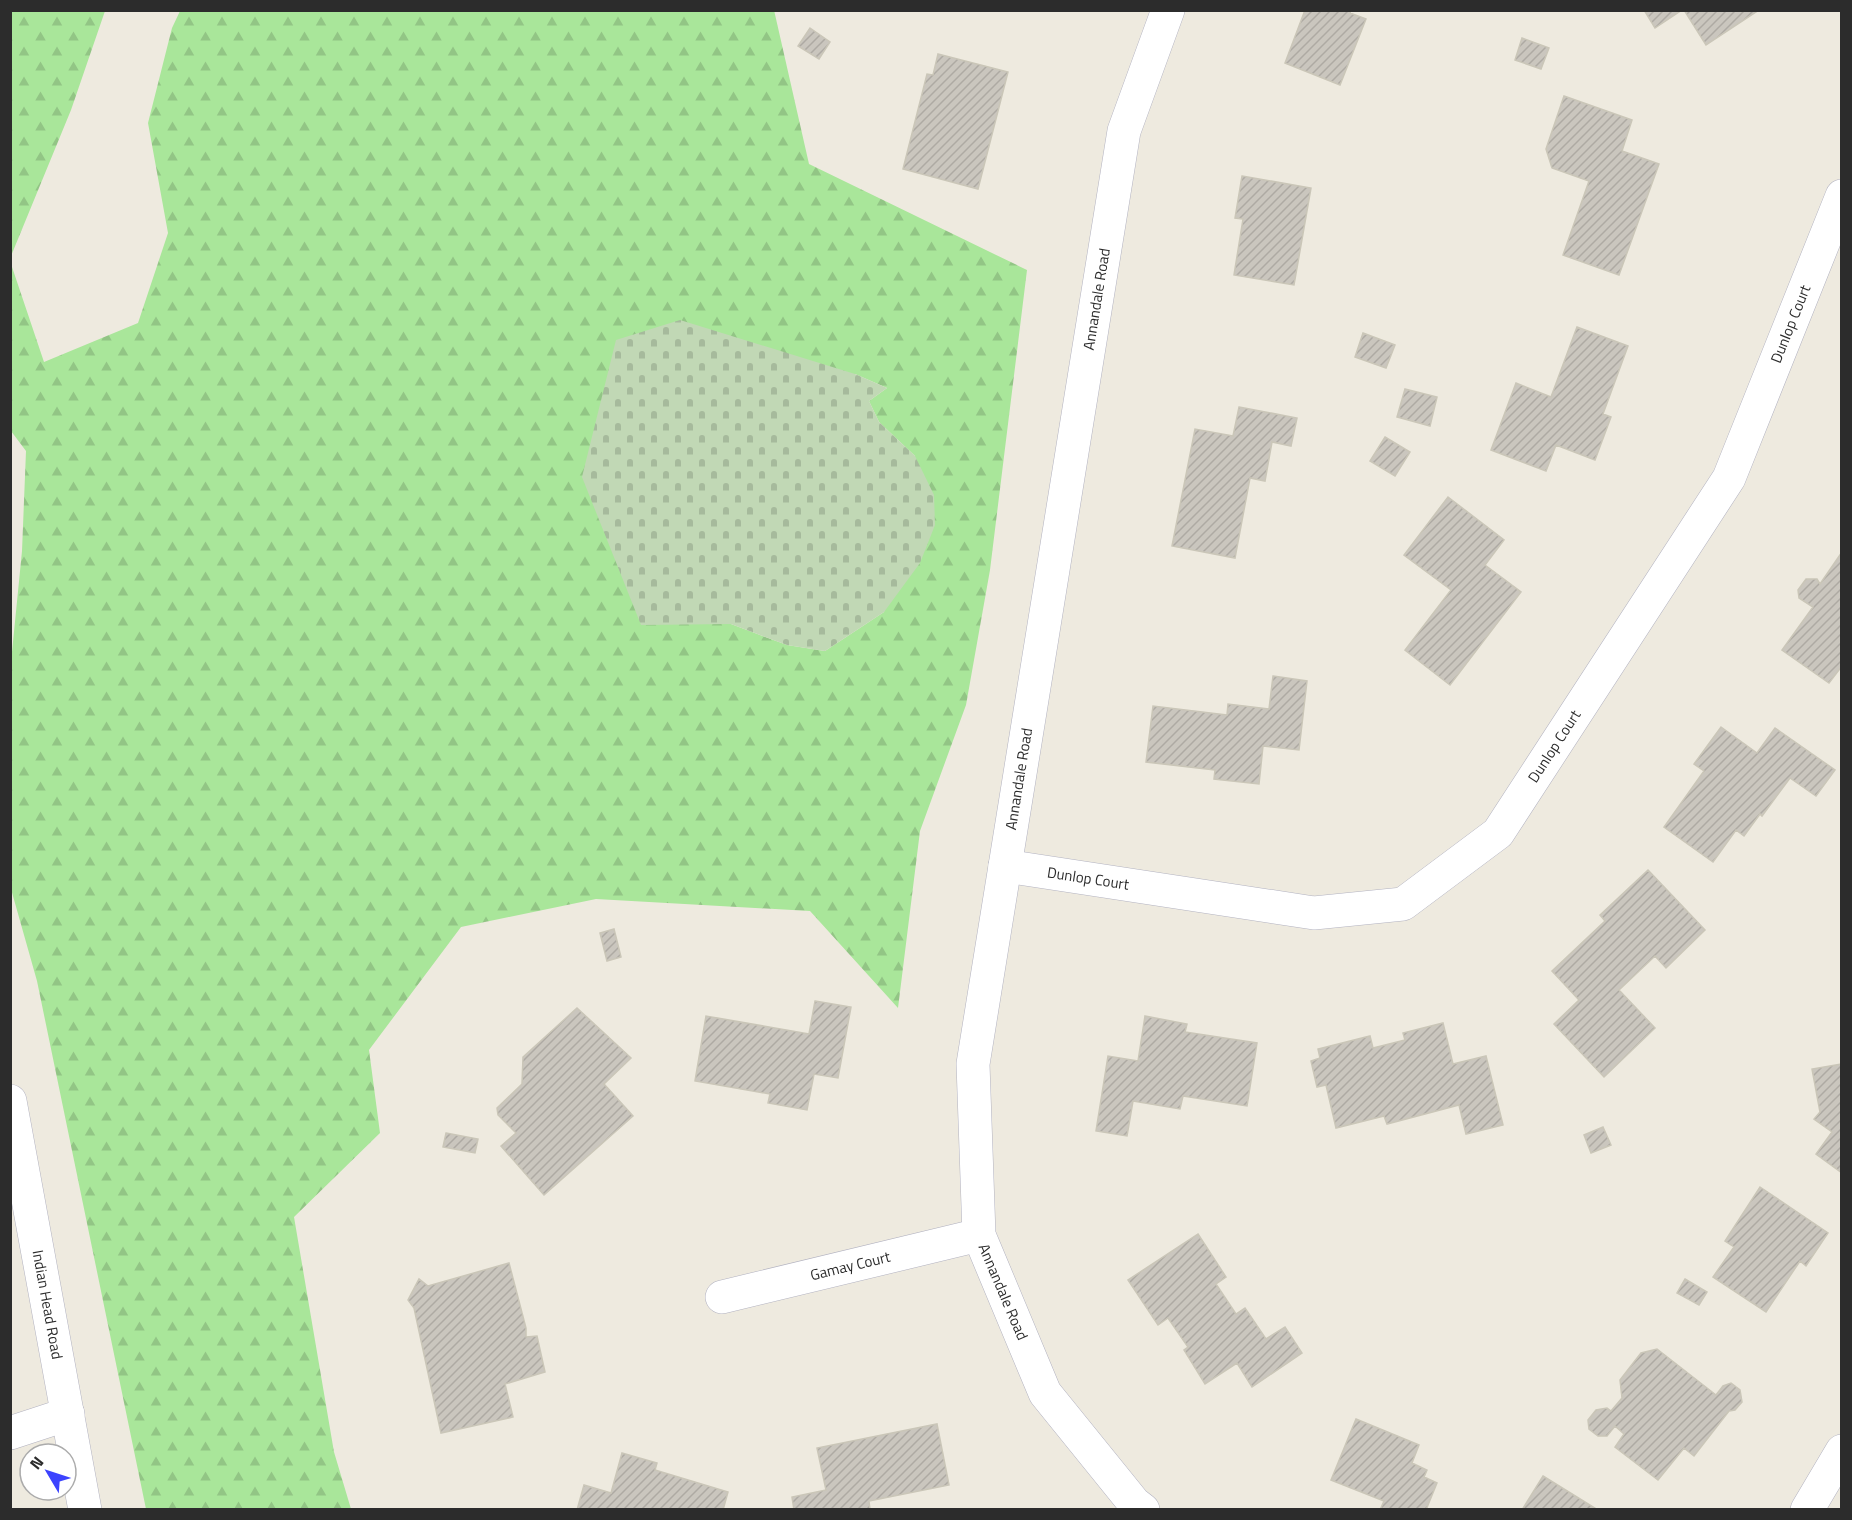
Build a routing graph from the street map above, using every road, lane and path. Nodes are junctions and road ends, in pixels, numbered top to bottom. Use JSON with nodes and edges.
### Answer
{"nodes":[{"id":1,"x":1168,"y":10,"type":"edge"},
{"id":2,"x":1842,"y":196,"type":"edge"},
{"id":3,"x":1005,"y":866,"type":"junction"},
{"id":4,"x":10,"y":1101,"type":"edge"},
{"id":5,"x":979,"y":1235,"type":"junction"},
{"id":6,"x":722,"y":1298,"type":"dead end"},
{"id":7,"x":68,"y":1414,"type":"junction"},
{"id":8,"x":10,"y":1433,"type":"edge"},
{"id":9,"x":1842,"y":1451,"type":"edge"},
{"id":10,"x":85,"y":1509,"type":"edge"},
{"id":11,"x":1143,"y":1509,"type":"edge"},
{"id":12,"x":1807,"y":1509,"type":"edge"}],
"edges":[{"from":1,"to":3,"type":"street","name":"Annandale Road"},
{"from":2,"to":3,"type":"street","name":"Dunlop Court"},
{"from":3,"to":5,"type":"street","name":"Annandale Road"},
{"from":4,"to":7,"type":"street","name":"Indian Head Road"},
{"from":5,"to":6,"type":"street","name":"Gamay Court"},
{"from":5,"to":11,"type":"street","name":"Annandale Road"},
{"from":7,"to":8,"type":"street"},
{"from":7,"to":10,"type":"street","name":"Indian Head Road"},
{"from":9,"to":12,"type":"street"}]}
